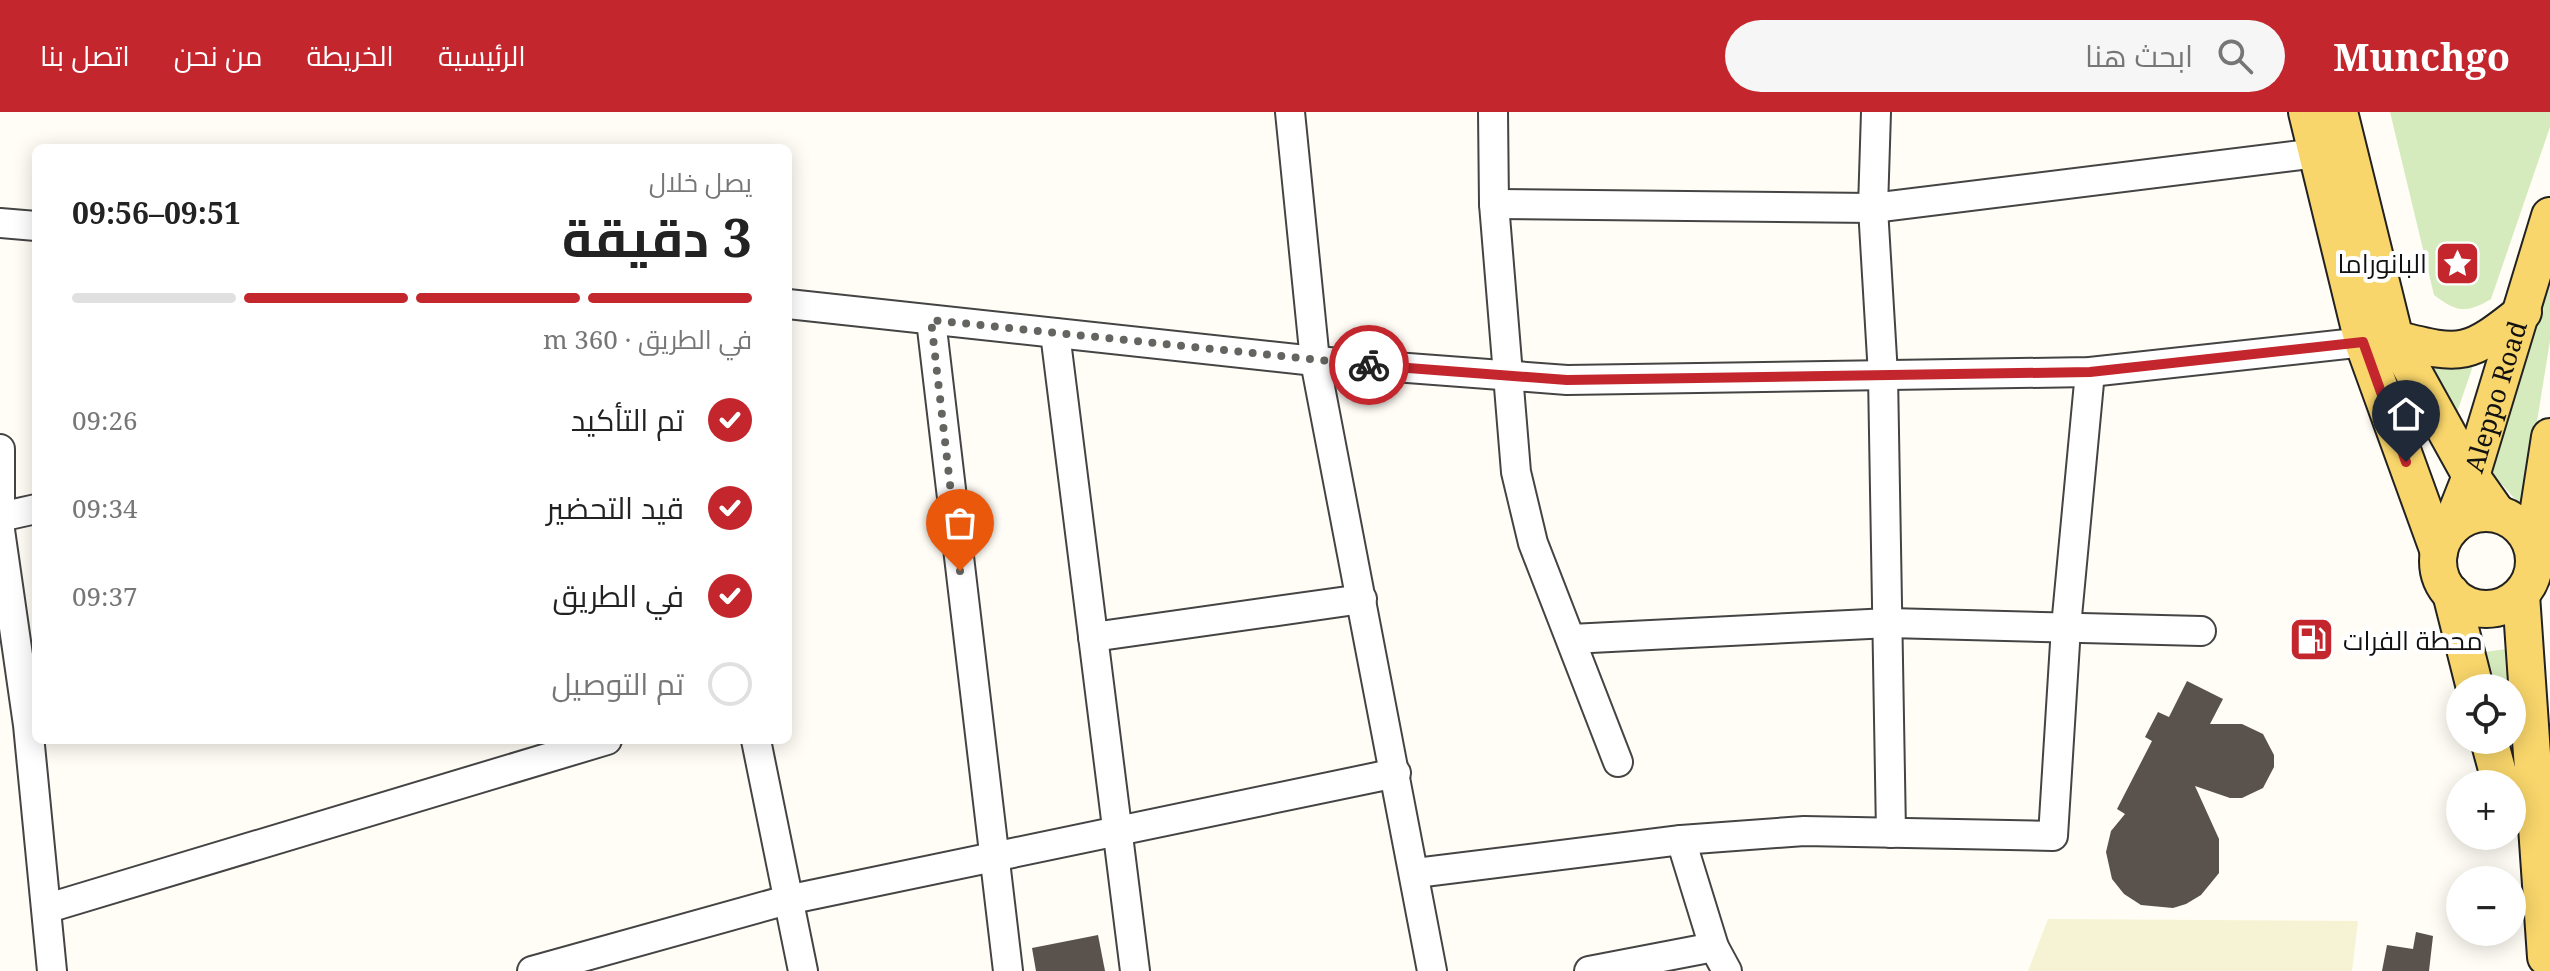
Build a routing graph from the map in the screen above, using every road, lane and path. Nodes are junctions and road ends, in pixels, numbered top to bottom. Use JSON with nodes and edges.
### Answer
{"nodes":[{"id":1,"x":1290,"y":112,"type":"edge"},
{"id":2,"x":1493,"y":112,"type":"edge"},
{"id":3,"x":1876,"y":112,"type":"edge"},
{"id":4,"x":2307,"y":112,"type":"edge"},
{"id":5,"x":2339,"y":112,"type":"edge"},
{"id":6,"x":2317,"y":153,"type":"junction"},
{"id":7,"x":1494,"y":204,"type":"junction"},
{"id":8,"x":1873,"y":208,"type":"junction"},
{"id":9,"x":2550,"y":216,"type":"edge"},
{"id":10,"x":0,"y":223,"type":"edge"},
{"id":11,"x":32,"y":226,"type":"edge"},
{"id":12,"x":792,"y":304,"type":"edge"},
{"id":13,"x":2523,"y":312,"type":"junction"},
{"id":14,"x":931,"y":320,"type":"junction"},
{"id":15,"x":1055,"y":333,"type":"junction"},
{"id":16,"x":2379,"y":341,"type":"junction"},
{"id":17,"x":1315,"y":361,"type":"junction"},
{"id":18,"x":2090,"y":372,"type":"junction"},
{"id":19,"x":1883,"y":375,"type":"junction"},
{"id":20,"x":1507,"y":376,"type":"junction"},
{"id":21,"x":2550,"y":437,"type":"edge"},
{"id":22,"x":0,"y":450,"type":"edge"},
{"id":23,"x":2471,"y":476,"type":"junction"},
{"id":24,"x":32,"y":510,"type":"edge"},
{"id":25,"x":2497,"y":513,"type":"junction"},
{"id":26,"x":0,"y":517,"type":"edge"},
{"id":27,"x":2444,"y":541,"type":"junction"},
{"id":28,"x":2533,"y":547,"type":"junction"},
{"id":29,"x":2451,"y":593,"type":"junction"},
{"id":30,"x":2521,"y":595,"type":"junction"},
{"id":31,"x":1362,"y":599,"type":"junction"},
{"id":32,"x":1889,"y":623,"type":"junction"},
{"id":33,"x":2066,"y":627,"type":"junction"},
{"id":34,"x":2201,"y":631,"type":"dead end"},
{"id":35,"x":1093,"y":637,"type":"junction"},
{"id":36,"x":1571,"y":639,"type":"junction"},
{"id":37,"x":2471,"y":674,"type":"edge"},
{"id":38,"x":32,"y":724,"type":"edge"},
{"id":39,"x":34,"y":744,"type":"edge"},
{"id":40,"x":594,"y":744,"type":"edge"},
{"id":41,"x":757,"y":744,"type":"edge"},
{"id":42,"x":1618,"y":762,"type":"dead end"},
{"id":43,"x":1396,"y":773,"type":"junction"},
{"id":44,"x":1117,"y":829,"type":"junction"},
{"id":45,"x":1891,"y":833,"type":"junction"},
{"id":46,"x":1681,"y":840,"type":"junction"},
{"id":47,"x":2518,"y":850,"type":"edge"},
{"id":48,"x":992,"y":854,"type":"junction"},
{"id":49,"x":1416,"y":873,"type":"junction"},
{"id":50,"x":787,"y":900,"type":"junction"},
{"id":51,"x":48,"y":908,"type":"junction"},
{"id":52,"x":1720,"y":959,"type":"edge"},
{"id":53,"x":2547,"y":964,"type":"edge"},
{"id":54,"x":52,"y":971,"type":"edge"},
{"id":55,"x":532,"y":971,"type":"edge"},
{"id":56,"x":803,"y":971,"type":"edge"},
{"id":57,"x":1008,"y":971,"type":"edge"},
{"id":58,"x":1135,"y":971,"type":"edge"},
{"id":59,"x":1432,"y":971,"type":"edge"},
{"id":60,"x":1589,"y":971,"type":"edge"}],
"edges":[{"from":1,"to":17,"type":"street"},
{"from":2,"to":7,"type":"street"},
{"from":3,"to":8,"type":"street"},
{"from":4,"to":6,"type":"main road"},
{"from":5,"to":16,"type":"main road"},
{"from":6,"to":8,"type":"street"},
{"from":6,"to":16,"type":"main road"},
{"from":7,"to":8,"type":"street"},
{"from":7,"to":20,"type":"street"},
{"from":8,"to":19,"type":"street"},
{"from":9,"to":13,"type":"main road","name":"Aleppo Road"},
{"from":10,"to":11,"type":"street"},
{"from":12,"to":14,"type":"street"},
{"from":13,"to":16,"type":"main road"},
{"from":13,"to":23,"type":"main road","name":"Aleppo Road"},
{"from":14,"to":15,"type":"street"},
{"from":14,"to":48,"type":"street"},
{"from":15,"to":17,"type":"street"},
{"from":15,"to":35,"type":"street"},
{"from":16,"to":18,"type":"street"},
{"from":16,"to":23,"type":"main road"},
{"from":16,"to":27,"type":"main road"},
{"from":17,"to":20,"type":"street"},
{"from":17,"to":31,"type":"street"},
{"from":18,"to":19,"type":"street"},
{"from":18,"to":33,"type":"street"},
{"from":19,"to":20,"type":"street"},
{"from":19,"to":32,"type":"street"},
{"from":20,"to":36,"type":"street"},
{"from":21,"to":28,"type":"main road"},
{"from":22,"to":26,"type":"street"},
{"from":23,"to":25,"type":"main road"},
{"from":23,"to":27,"type":"main road","name":"Aleppo Road"},
{"from":24,"to":26,"type":"street"},
{"from":25,"to":27,"type":"main road"},
{"from":25,"to":28,"type":"main road"},
{"from":26,"to":38,"type":"street"},
{"from":27,"to":29,"type":"main road"},
{"from":28,"to":30,"type":"main road"},
{"from":29,"to":30,"type":"main road"},
{"from":29,"to":37,"type":"main road"},
{"from":30,"to":53,"type":"main road"},
{"from":31,"to":35,"type":"street"},
{"from":31,"to":43,"type":"street"},
{"from":32,"to":33,"type":"street"},
{"from":32,"to":36,"type":"street"},
{"from":32,"to":45,"type":"street"},
{"from":33,"to":34,"type":"street"},
{"from":33,"to":45,"type":"street"},
{"from":35,"to":44,"type":"street"},
{"from":36,"to":42,"type":"street"},
{"from":39,"to":51,"type":"street"},
{"from":40,"to":51,"type":"street"},
{"from":41,"to":50,"type":"street"},
{"from":43,"to":44,"type":"street"},
{"from":43,"to":49,"type":"street"},
{"from":44,"to":48,"type":"street"},
{"from":44,"to":58,"type":"street"},
{"from":45,"to":46,"type":"street"},
{"from":46,"to":49,"type":"street"},
{"from":46,"to":52,"type":"street"},
{"from":47,"to":53,"type":"main road"},
{"from":48,"to":50,"type":"street"},
{"from":48,"to":57,"type":"street"},
{"from":49,"to":59,"type":"street"},
{"from":50,"to":55,"type":"street"},
{"from":50,"to":56,"type":"street"},
{"from":51,"to":54,"type":"street"},
{"from":52,"to":60,"type":"street"}]}
